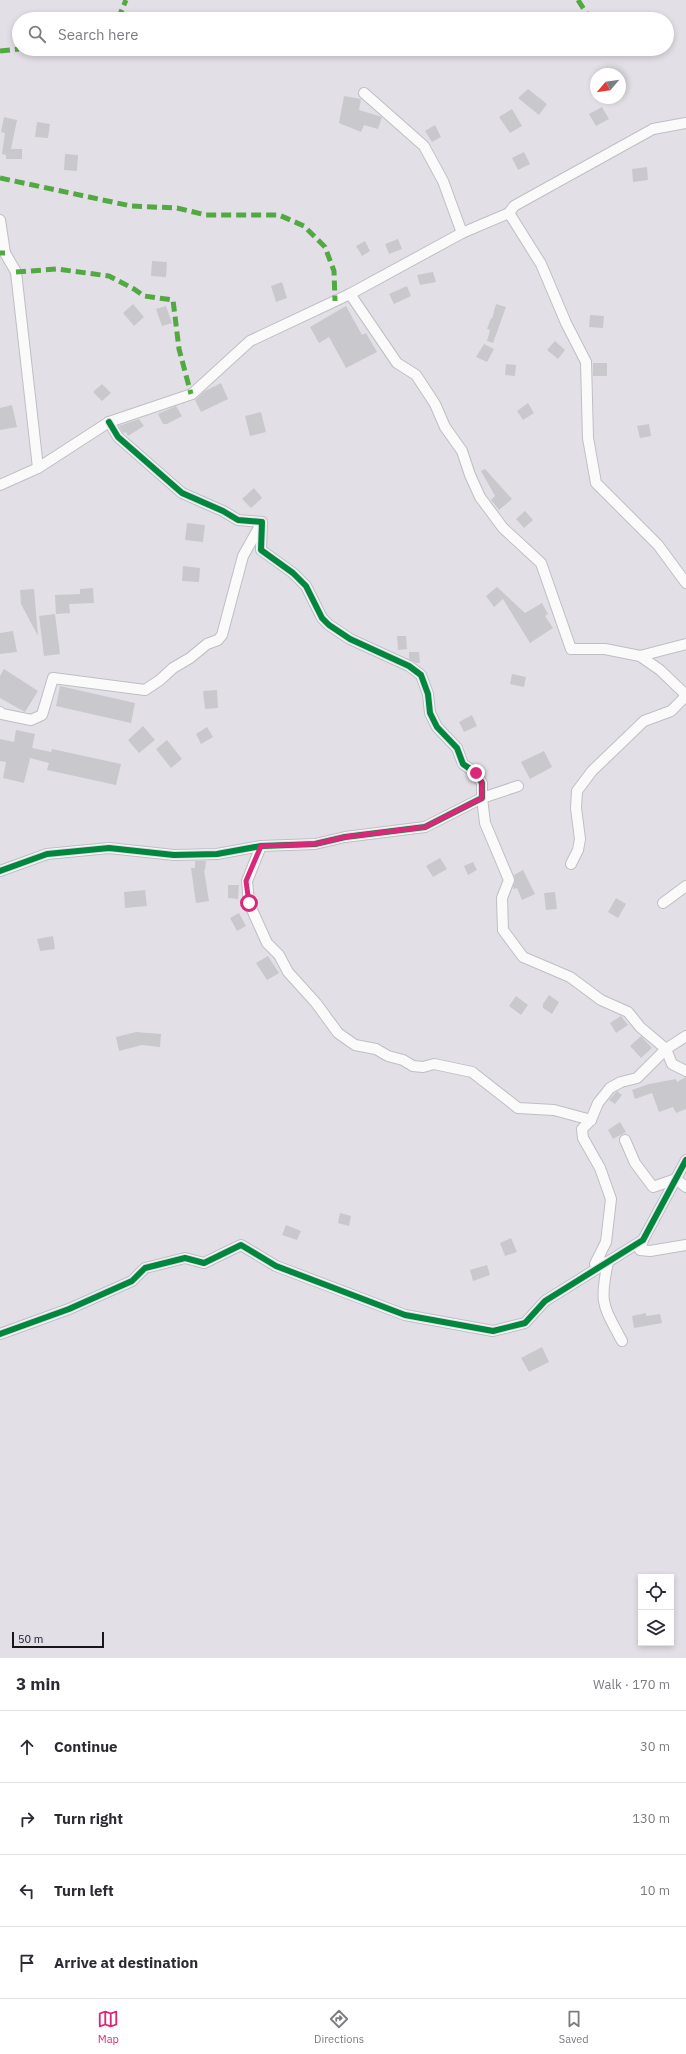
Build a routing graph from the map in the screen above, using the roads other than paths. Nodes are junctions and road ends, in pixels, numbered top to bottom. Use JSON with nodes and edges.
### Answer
{"nodes":[{"id":1,"x":364,"y":93,"type":"dead end"},
{"id":2,"x":686,"y":123,"type":"edge"},
{"id":3,"x":509,"y":213,"type":"junction"},
{"id":4,"x":0,"y":220,"type":"edge"},
{"id":5,"x":462,"y":233,"type":"junction"},
{"id":6,"x":350,"y":294,"type":"junction"},
{"id":7,"x":109,"y":422,"type":"junction"},
{"id":8,"x":38,"y":468,"type":"junction"},
{"id":9,"x":0,"y":485,"type":"edge"},
{"id":10,"x":262,"y":522,"type":"junction"},
{"id":11,"x":686,"y":583,"type":"edge"},
{"id":12,"x":686,"y":644,"type":"edge"},
{"id":13,"x":640,"y":656,"type":"junction"},
{"id":14,"x":686,"y":695,"type":"edge"},
{"id":15,"x":0,"y":712,"type":"edge"},
{"id":16,"x":518,"y":786,"type":"dead end"},
{"id":17,"x":482,"y":798,"type":"junction"},
{"id":18,"x":261,"y":846,"type":"junction"},
{"id":19,"x":571,"y":864,"type":"dead end"},
{"id":20,"x":0,"y":871,"type":"edge"},
{"id":21,"x":686,"y":886,"type":"edge"},
{"id":22,"x":662,"y":903,"type":"dead end"},
{"id":23,"x":686,"y":1036,"type":"edge"},
{"id":24,"x":666,"y":1049,"type":"junction"},
{"id":25,"x":686,"y":1071,"type":"edge"},
{"id":26,"x":591,"y":1120,"type":"junction"},
{"id":27,"x":625,"y":1140,"type":"dead end"},
{"id":28,"x":686,"y":1160,"type":"edge"},
{"id":29,"x":676,"y":1179,"type":"junction"},
{"id":30,"x":686,"y":1187,"type":"edge"},
{"id":31,"x":643,"y":1240,"type":"junction"},
{"id":32,"x":686,"y":1245,"type":"edge"},
{"id":33,"x":608,"y":1262,"type":"junction"},
{"id":34,"x":0,"y":1334,"type":"edge"},
{"id":35,"x":622,"y":1340,"type":"dead end"}],
"edges":[{"from":1,"to":5,"type":"street"},
{"from":2,"to":3,"type":"street"},
{"from":3,"to":5,"type":"street"},
{"from":3,"to":11,"type":"street"},
{"from":4,"to":8,"type":"street"},
{"from":5,"to":6,"type":"street"},
{"from":6,"to":7,"type":"street"},
{"from":6,"to":13,"type":"street"},
{"from":7,"to":8,"type":"street"},
{"from":7,"to":10,"type":"street"},
{"from":8,"to":9,"type":"street"},
{"from":10,"to":15,"type":"street"},
{"from":10,"to":17,"type":"street"},
{"from":12,"to":13,"type":"street"},
{"from":13,"to":14,"type":"street"},
{"from":14,"to":19,"type":"street"},
{"from":16,"to":17,"type":"street"},
{"from":17,"to":18,"type":"street"},
{"from":17,"to":24,"type":"street"},
{"from":18,"to":20,"type":"street"},
{"from":18,"to":26,"type":"street"},
{"from":21,"to":22,"type":"street"},
{"from":23,"to":24,"type":"street"},
{"from":24,"to":25,"type":"street"},
{"from":24,"to":26,"type":"street"},
{"from":26,"to":33,"type":"street"},
{"from":27,"to":29,"type":"street"},
{"from":28,"to":29,"type":"street"},
{"from":29,"to":30,"type":"street"},
{"from":29,"to":31,"type":"street"},
{"from":31,"to":32,"type":"street"},
{"from":31,"to":33,"type":"street"},
{"from":33,"to":34,"type":"street"},
{"from":33,"to":35,"type":"street"}]}
